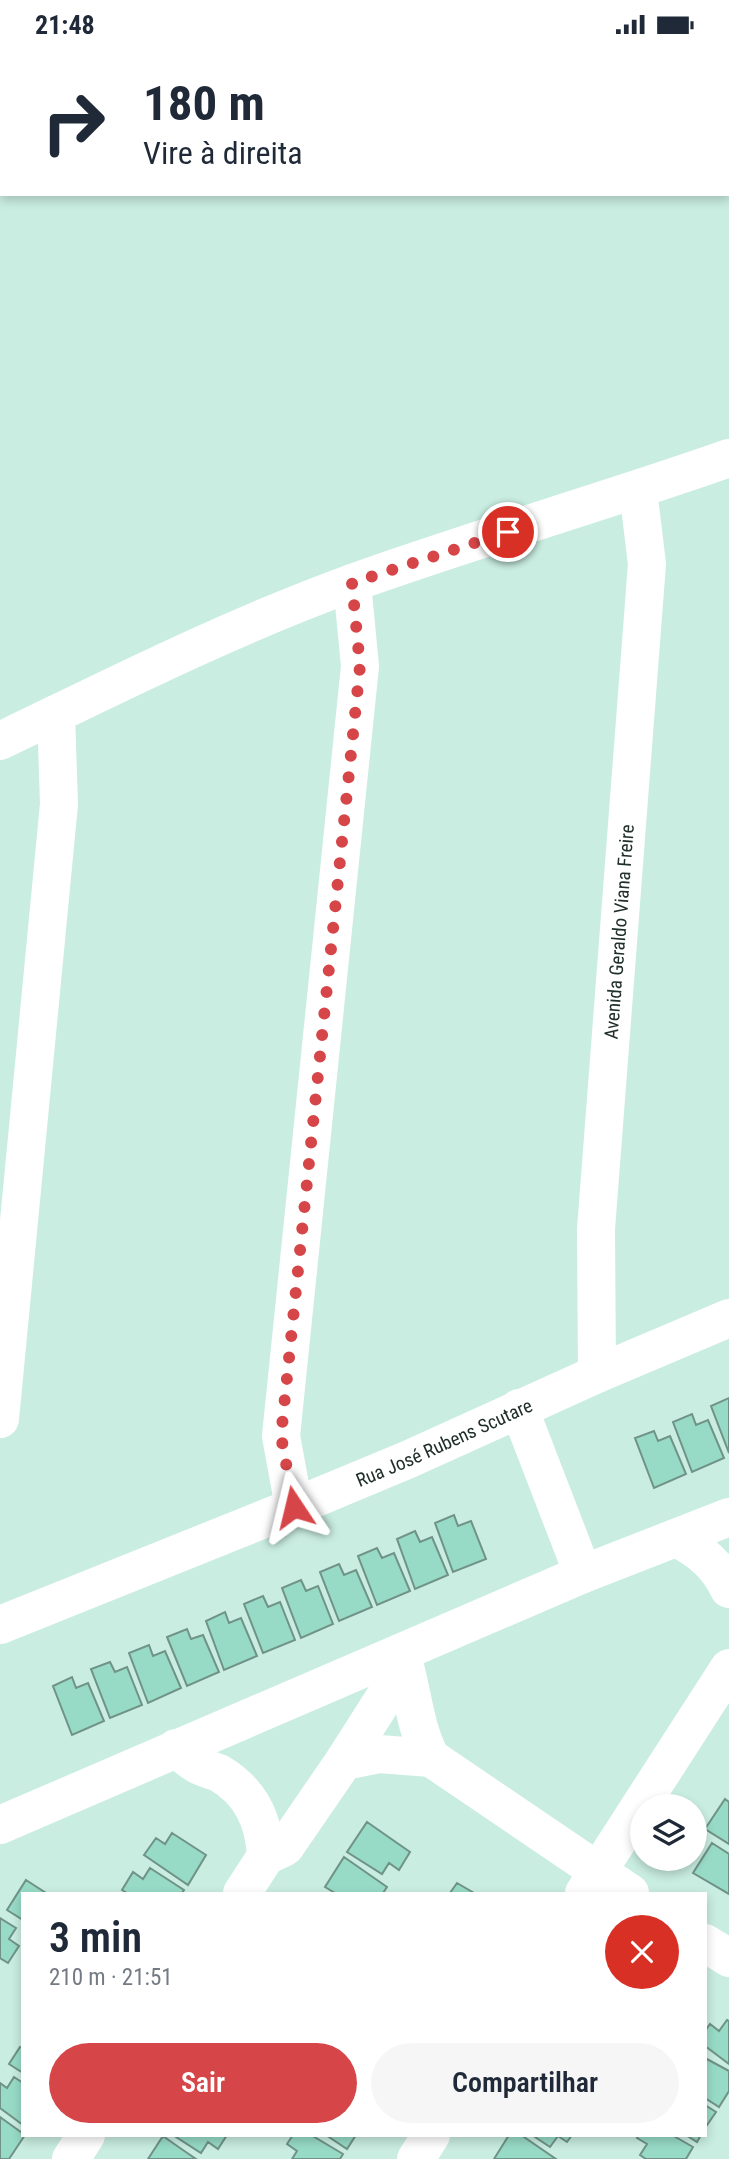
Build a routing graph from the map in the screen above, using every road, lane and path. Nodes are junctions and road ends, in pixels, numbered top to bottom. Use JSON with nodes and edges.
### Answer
{"nodes":[{"id":1,"x":729,"y":458,"type":"edge"},
{"id":2,"x":638,"y":490,"type":"junction"},
{"id":3,"x":352,"y":583,"type":"junction"},
{"id":4,"x":56,"y":714,"type":"junction"},
{"id":5,"x":0,"y":741,"type":"edge"},
{"id":6,"x":729,"y":1318,"type":"edge"},
{"id":7,"x":597,"y":1374,"type":"junction"},
{"id":8,"x":519,"y":1408,"type":"junction"},
{"id":9,"x":0,"y":1419,"type":"edge"},
{"id":10,"x":294,"y":1507,"type":"junction"},
{"id":11,"x":729,"y":1517,"type":"edge"},
{"id":12,"x":676,"y":1538,"type":"junction"},
{"id":13,"x":583,"y":1574,"type":"junction"},
{"id":14,"x":729,"y":1589,"type":"edge"},
{"id":15,"x":0,"y":1625,"type":"edge"},
{"id":16,"x":401,"y":1653,"type":"junction"},
{"id":17,"x":729,"y":1668,"type":"edge"},
{"id":18,"x":176,"y":1748,"type":"junction"},
{"id":19,"x":431,"y":1758,"type":"junction"},
{"id":20,"x":344,"y":1761,"type":"junction"},
{"id":21,"x":4,"y":1813,"type":"edge"},
{"id":22,"x":266,"y":1856,"type":"junction"},
{"id":23,"x":590,"y":1883,"type":"edge"},
{"id":24,"x":243,"y":1892,"type":"edge"},
{"id":25,"x":626,"y":1892,"type":"edge"},
{"id":26,"x":707,"y":1944,"type":"edge"},
{"id":27,"x":729,"y":1958,"type":"edge"},
{"id":28,"x":85,"y":2137,"type":"edge"},
{"id":29,"x":430,"y":2137,"type":"edge"},
{"id":30,"x":71,"y":2159,"type":"edge"},
{"id":31,"x":416,"y":2159,"type":"edge"}],
"edges":[{"from":1,"to":2,"type":"street"},
{"from":2,"to":3,"type":"street"},
{"from":2,"to":7,"type":"street","name":"Avenida Geraldo Viana Freire"},
{"from":3,"to":4,"type":"street"},
{"from":3,"to":10,"type":"street"},
{"from":4,"to":5,"type":"street"},
{"from":4,"to":9,"type":"street"},
{"from":6,"to":7,"type":"street","name":"Rua José Rubens Scutare"},
{"from":7,"to":8,"type":"street","name":"Rua José Rubens Scutare"},
{"from":8,"to":10,"type":"street","name":"Rua José Rubens Scutare"},
{"from":8,"to":13,"type":"street"},
{"from":10,"to":15,"type":"street","name":"Rua José Rubens Scutare"},
{"from":11,"to":12,"type":"street"},
{"from":12,"to":13,"type":"street"},
{"from":12,"to":14,"type":"street"},
{"from":13,"to":16,"type":"street"},
{"from":16,"to":18,"type":"street"},
{"from":16,"to":19,"type":"street"},
{"from":16,"to":20,"type":"street"},
{"from":17,"to":23,"type":"street"},
{"from":18,"to":21,"type":"street"},
{"from":18,"to":22,"type":"street"},
{"from":19,"to":20,"type":"street"},
{"from":19,"to":23,"type":"street"},
{"from":20,"to":22,"type":"street"},
{"from":22,"to":24,"type":"street"},
{"from":23,"to":25,"type":"street"},
{"from":26,"to":27,"type":"street"},
{"from":28,"to":30,"type":"street"},
{"from":29,"to":31,"type":"street"}]}
